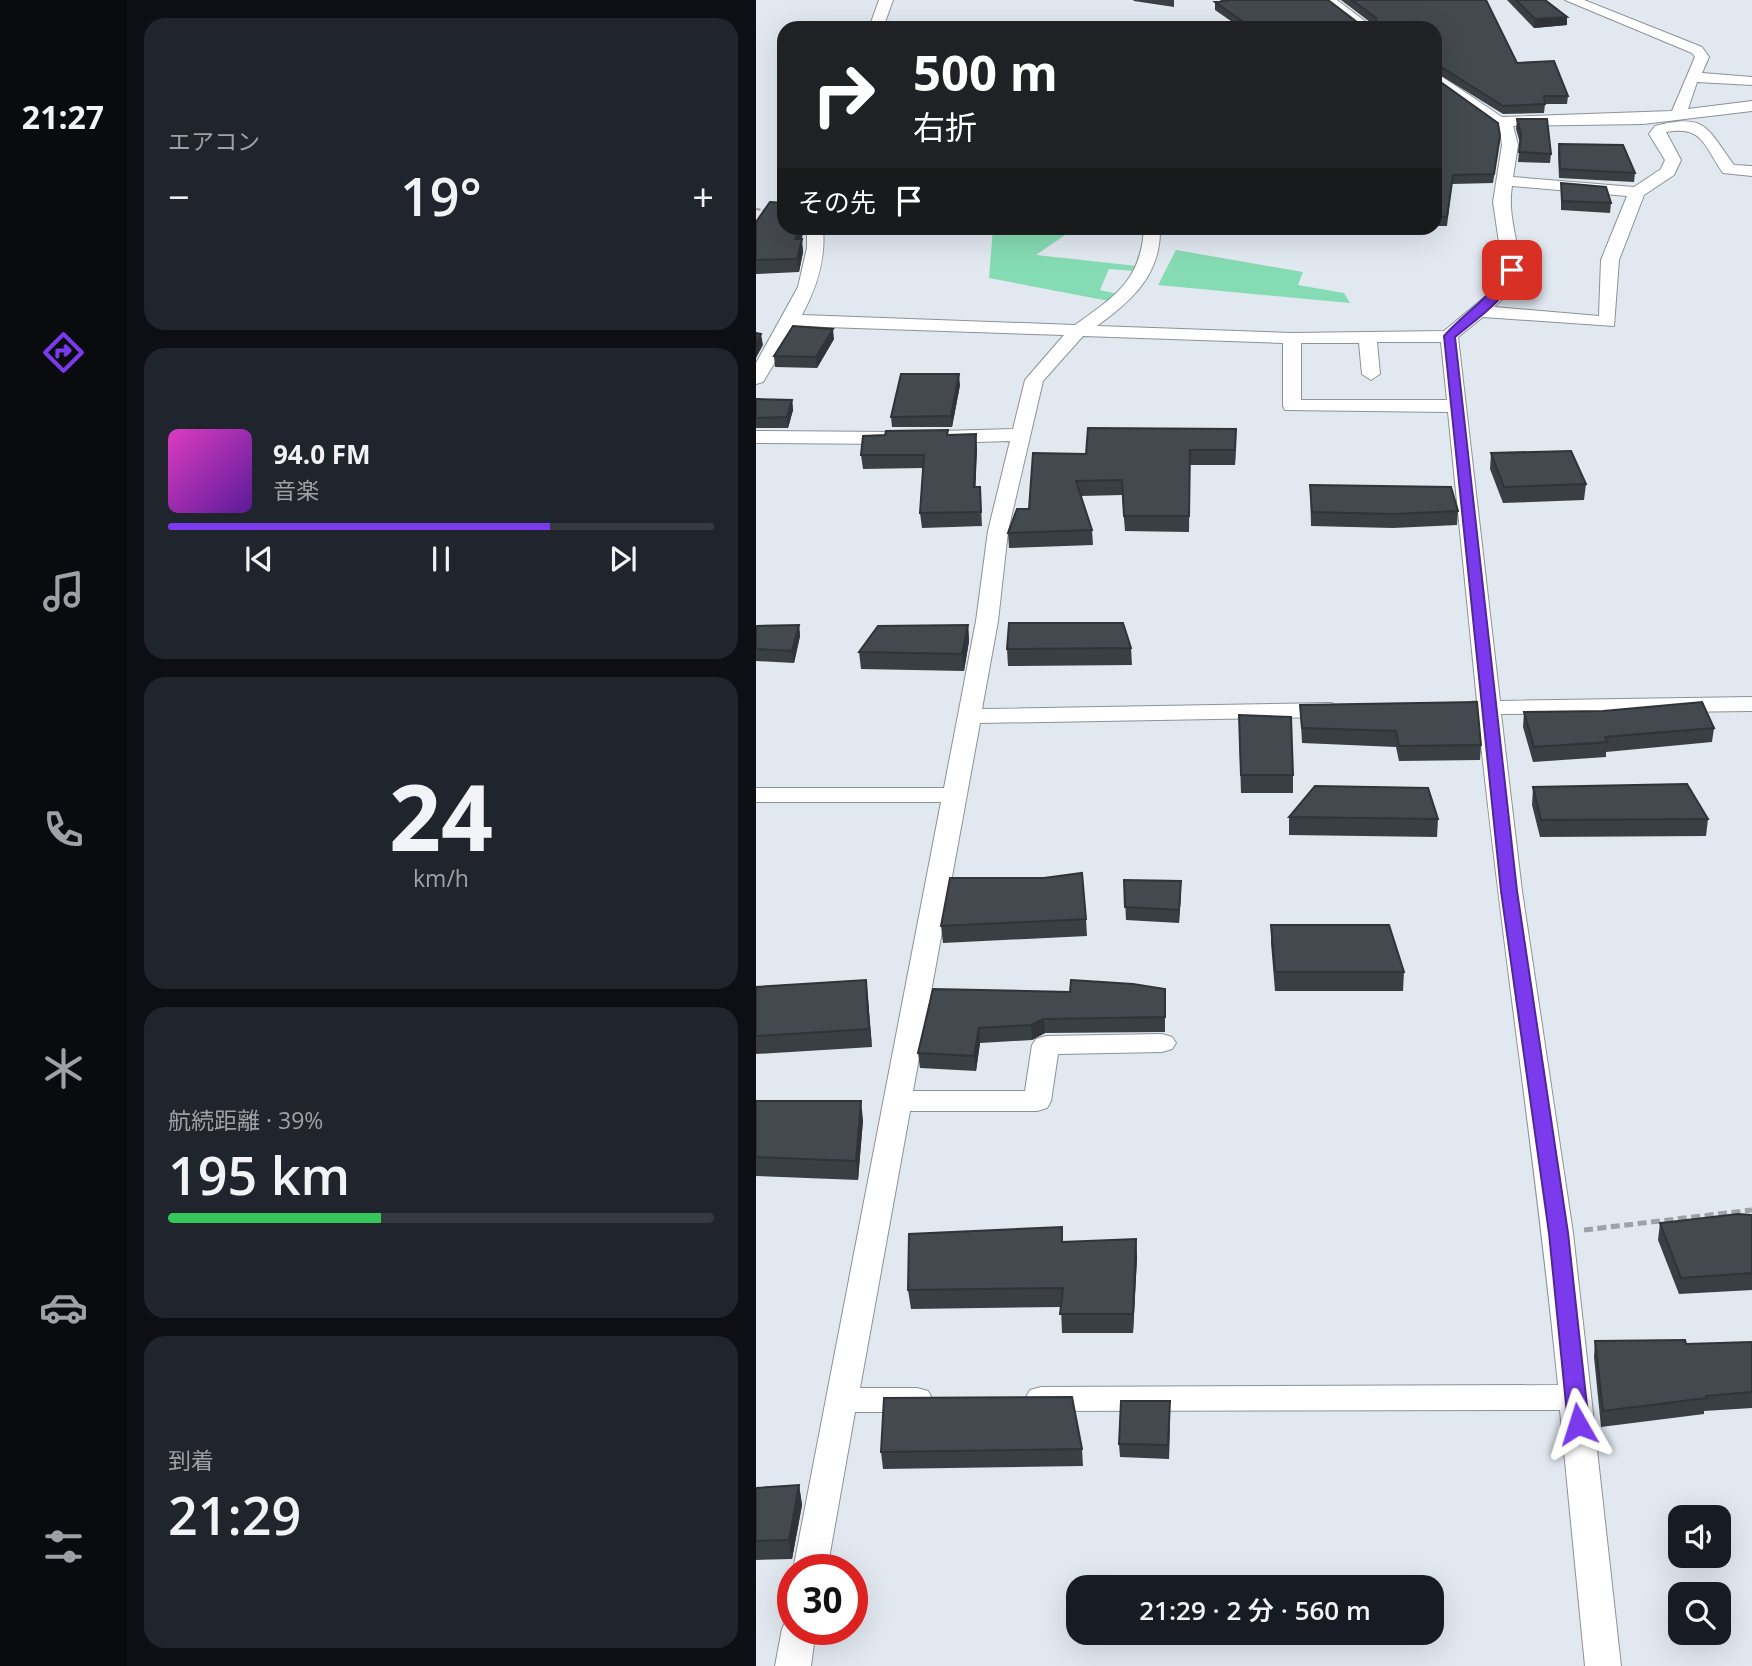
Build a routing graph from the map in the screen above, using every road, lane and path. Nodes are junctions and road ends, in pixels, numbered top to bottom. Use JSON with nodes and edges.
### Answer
{"nodes":[{"id":1,"x":886,"y":0,"type":"edge"},
{"id":2,"x":1328,"y":0,"type":"edge"},
{"id":3,"x":1572,"y":0,"type":"edge"},
{"id":4,"x":878,"y":21,"type":"edge"},
{"id":5,"x":1357,"y":21,"type":"edge"},
{"id":6,"x":1694,"y":77,"type":"junction"},
{"id":7,"x":1442,"y":81,"type":"edge"},
{"id":8,"x":1752,"y":81,"type":"edge"},
{"id":9,"x":1752,"y":106,"type":"edge"},
{"id":10,"x":1683,"y":119,"type":"junction"},
{"id":11,"x":1499,"y":121,"type":"junction"},
{"id":12,"x":1752,"y":171,"type":"edge"},
{"id":13,"x":1504,"y":181,"type":"junction"},
{"id":14,"x":1637,"y":192,"type":"junction"},
{"id":15,"x":756,"y":209,"type":"edge"},
{"id":16,"x":775,"y":211,"type":"edge"},
{"id":17,"x":816,"y":235,"type":"edge"},
{"id":18,"x":1152,"y":235,"type":"edge"},
{"id":19,"x":1478,"y":311,"type":"junction"},
{"id":20,"x":790,"y":320,"type":"junction"},
{"id":21,"x":1079,"y":330,"type":"junction"},
{"id":22,"x":1450,"y":336,"type":"junction"},
{"id":23,"x":1292,"y":338,"type":"junction"},
{"id":24,"x":1368,"y":338,"type":"junction"},
{"id":25,"x":1371,"y":374,"type":"dead end"},
{"id":26,"x":756,"y":378,"type":"edge"},
{"id":27,"x":1458,"y":406,"type":"junction"},
{"id":28,"x":1022,"y":435,"type":"junction"},
{"id":29,"x":756,"y":437,"type":"edge"},
{"id":30,"x":1752,"y":704,"type":"edge"},
{"id":31,"x":1448,"y":708,"type":"edge"},
{"id":32,"x":1489,"y":708,"type":"junction"},
{"id":33,"x":1352,"y":710,"type":"edge"},
{"id":34,"x":969,"y":716,"type":"junction"},
{"id":35,"x":955,"y":795,"type":"junction"},
{"id":36,"x":756,"y":796,"type":"edge"},
{"id":37,"x":1162,"y":1043,"type":"dead end"},
{"id":38,"x":896,"y":1101,"type":"junction"},
{"id":39,"x":1752,"y":1210,"type":"edge"},
{"id":40,"x":1558,"y":1233,"type":"junction"},
{"id":41,"x":1576,"y":1397,"type":"junction"},
{"id":42,"x":1007,"y":1399,"type":"edge"},
{"id":43,"x":841,"y":1400,"type":"junction"},
{"id":44,"x":952,"y":1400,"type":"edge"},
{"id":45,"x":813,"y":1554,"type":"edge"},
{"id":46,"x":796,"y":1645,"type":"edge"},
{"id":47,"x":793,"y":1666,"type":"edge"},
{"id":48,"x":1603,"y":1666,"type":"edge"}],
"edges":[{"from":1,"to":4,"type":"street"},
{"from":2,"to":5,"type":"street"},
{"from":3,"to":6,"type":"street"},
{"from":6,"to":8,"type":"street"},
{"from":6,"to":10,"type":"street"},
{"from":7,"to":11,"type":"street"},
{"from":9,"to":10,"type":"street"},
{"from":10,"to":11,"type":"street"},
{"from":10,"to":12,"type":"street"},
{"from":10,"to":14,"type":"street"},
{"from":11,"to":13,"type":"street"},
{"from":13,"to":14,"type":"street"},
{"from":13,"to":19,"type":"street"},
{"from":14,"to":19,"type":"street"},
{"from":15,"to":16,"type":"path"},
{"from":17,"to":20,"type":"street"},
{"from":18,"to":21,"type":"street"},
{"from":19,"to":22,"type":"street"},
{"from":20,"to":21,"type":"street"},
{"from":20,"to":26,"type":"street"},
{"from":21,"to":23,"type":"street"},
{"from":21,"to":28,"type":"street"},
{"from":22,"to":24,"type":"street"},
{"from":22,"to":27,"type":"street"},
{"from":23,"to":24,"type":"street"},
{"from":23,"to":27,"type":"street"},
{"from":24,"to":25,"type":"street"},
{"from":27,"to":32,"type":"street"},
{"from":28,"to":29,"type":"street"},
{"from":28,"to":34,"type":"street"},
{"from":30,"to":32,"type":"street"},
{"from":31,"to":32,"type":"street"},
{"from":32,"to":40,"type":"street"},
{"from":33,"to":34,"type":"street"},
{"from":34,"to":35,"type":"street"},
{"from":35,"to":36,"type":"street"},
{"from":35,"to":38,"type":"street"},
{"from":37,"to":38,"type":"street"},
{"from":38,"to":43,"type":"street"},
{"from":39,"to":40,"type":"path"},
{"from":40,"to":41,"type":"street"},
{"from":41,"to":42,"type":"street"},
{"from":41,"to":48,"type":"street"},
{"from":43,"to":44,"type":"street"},
{"from":43,"to":45,"type":"street"},
{"from":46,"to":47,"type":"street"}]}
